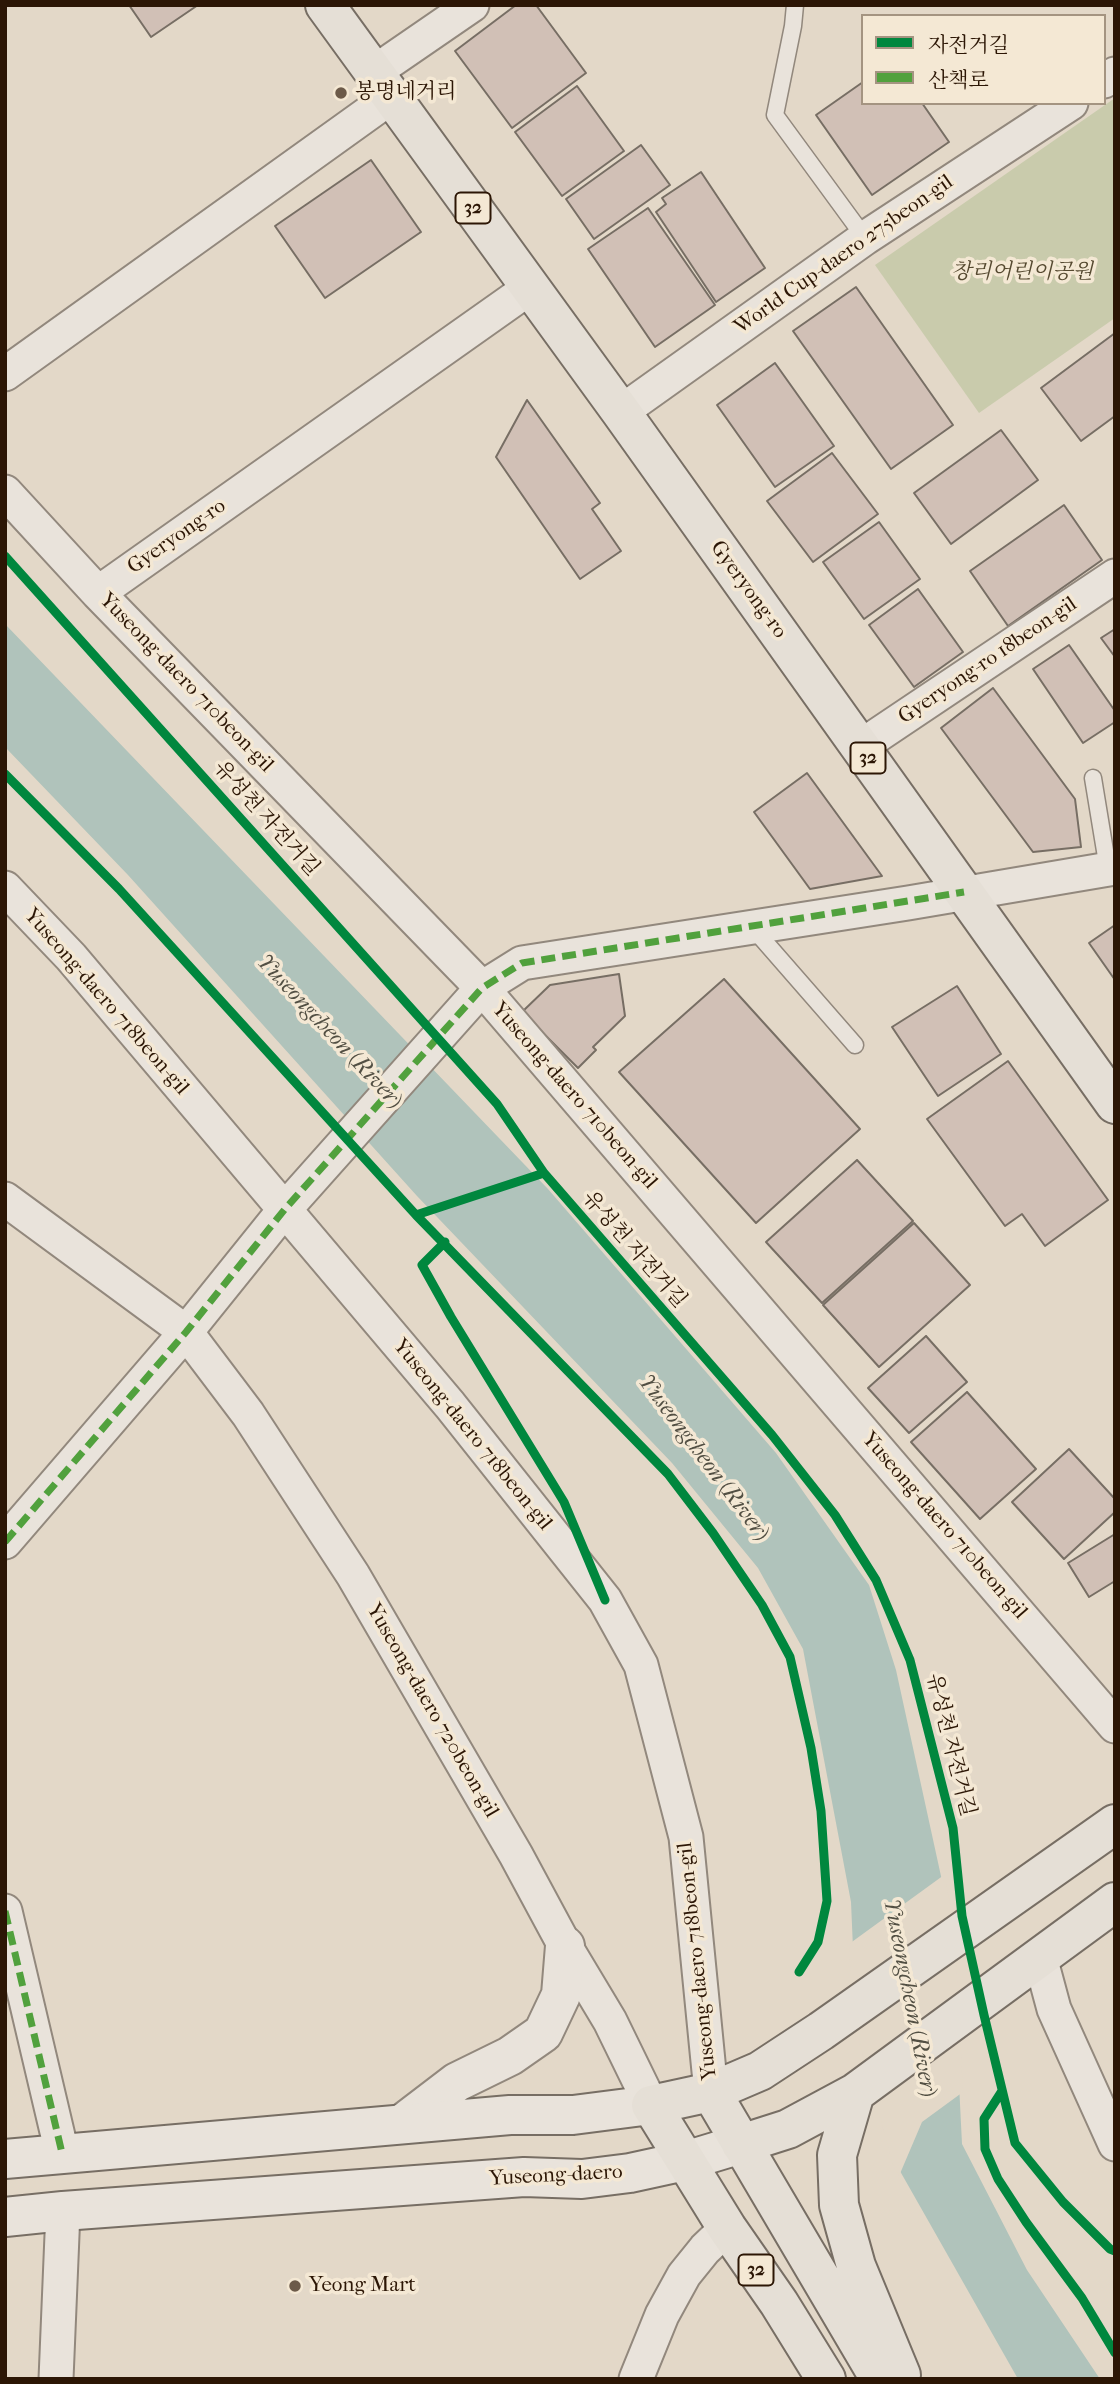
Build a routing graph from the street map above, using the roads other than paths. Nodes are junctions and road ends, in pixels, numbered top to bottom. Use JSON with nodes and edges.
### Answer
{"nodes":[{"id":1,"x":325,"y":5,"type":"edge"},
{"id":2,"x":472,"y":5,"type":"edge"},
{"id":3,"x":795,"y":5,"type":"edge"},
{"id":4,"x":382,"y":85,"type":"junction"},
{"id":5,"x":1068,"y":105,"type":"edge"},
{"id":6,"x":865,"y":238,"type":"junction"},
{"id":7,"x":531,"y":287,"type":"junction"},
{"id":8,"x":5,"y":374,"type":"edge"},
{"id":9,"x":621,"y":412,"type":"junction"},
{"id":10,"x":5,"y":492,"type":"edge"},
{"id":11,"x":1115,"y":576,"type":"edge"},
{"id":12,"x":98,"y":593,"type":"junction"},
{"id":13,"x":860,"y":747,"type":"junction"},
{"id":14,"x":1093,"y":778,"type":"dead end"},
{"id":15,"x":1112,"y":868,"type":"edge"},
{"id":16,"x":5,"y":888,"type":"edge"},
{"id":17,"x":964,"y":892,"type":"junction"},
{"id":18,"x":752,"y":927,"type":"junction"},
{"id":19,"x":482,"y":988,"type":"junction"},
{"id":20,"x":855,"y":1045,"type":"dead end"},
{"id":21,"x":1115,"y":1104,"type":"edge"},
{"id":22,"x":5,"y":1199,"type":"edge"},
{"id":23,"x":285,"y":1209,"type":"junction"},
{"id":24,"x":186,"y":1332,"type":"junction"},
{"id":25,"x":5,"y":1542,"type":"edge"},
{"id":26,"x":1115,"y":1726,"type":"edge"},
{"id":27,"x":1115,"y":1824,"type":"edge"},
{"id":28,"x":1115,"y":1902,"type":"edge"},
{"id":29,"x":5,"y":1911,"type":"edge"},
{"id":30,"x":565,"y":1946,"type":"junction"},
{"id":31,"x":1032,"y":1962,"type":"junction"},
{"id":32,"x":712,"y":2092,"type":"junction"},
{"id":33,"x":855,"y":2093,"type":"junction"},
{"id":34,"x":651,"y":2105,"type":"junction"},
{"id":35,"x":402,"y":2124,"type":"junction"},
{"id":36,"x":741,"y":2144,"type":"junction"},
{"id":37,"x":1115,"y":2144,"type":"edge"},
{"id":38,"x":62,"y":2153,"type":"junction"},
{"id":39,"x":5,"y":2159,"type":"edge"},
{"id":40,"x":685,"y":2161,"type":"junction"},
{"id":41,"x":63,"y":2211,"type":"junction"},
{"id":42,"x":5,"y":2217,"type":"edge"},
{"id":43,"x":727,"y":2228,"type":"junction"},
{"id":44,"x":56,"y":2379,"type":"edge"},
{"id":45,"x":636,"y":2379,"type":"edge"},
{"id":46,"x":826,"y":2379,"type":"edge"},
{"id":47,"x":880,"y":2379,"type":"edge"},
{"id":48,"x":903,"y":2379,"type":"edge"}],
"edges":[{"from":1,"to":4,"type":"main road","name":"Gyeryong-ro","number":"32"},
{"from":2,"to":4,"type":"street"},
{"from":3,"to":6,"type":"lane"},
{"from":4,"to":7,"type":"main road","name":"Gyeryong-ro","number":"32"},
{"from":4,"to":8,"type":"street"},
{"from":5,"to":6,"type":"street","name":"World Cup-daero 275beon-gil"},
{"from":6,"to":9,"type":"street","name":"World Cup-daero 275beon-gil"},
{"from":7,"to":9,"type":"main road","name":"Gyeryong-ro","number":"32"},
{"from":7,"to":12,"type":"street","name":"Gyeryong-ro"},
{"from":9,"to":13,"type":"main road","name":"Gyeryong-ro","number":"32"},
{"from":10,"to":12,"type":"street","name":"Yuseong-daero 710beon-gil"},
{"from":11,"to":13,"type":"street","name":"Gyeryong-ro 18beon-gil"},
{"from":12,"to":19,"type":"street","name":"Yuseong-daero 710beon-gil"},
{"from":13,"to":17,"type":"main road","name":"Gyeryong-ro","number":"32"},
{"from":14,"to":15,"type":"lane"},
{"from":15,"to":17,"type":"street"},
{"from":16,"to":23,"type":"street","name":"Yuseong-daero 718beon-gil"},
{"from":17,"to":18,"type":"street"},
{"from":17,"to":21,"type":"main road","name":"Gyeryong-ro","number":"32"},
{"from":18,"to":19,"type":"street"},
{"from":18,"to":20,"type":"lane"},
{"from":19,"to":23,"type":"street"},
{"from":19,"to":26,"type":"street","name":"Yuseong-daero 710beon-gil"},
{"from":22,"to":24,"type":"street","name":"Yuseong-daero 720beon-gil"},
{"from":23,"to":24,"type":"street"},
{"from":23,"to":32,"type":"street","name":"Yuseong-daero 718beon-gil"},
{"from":24,"to":25,"type":"street"},
{"from":24,"to":30,"type":"street","name":"Yuseong-daero 720beon-gil"},
{"from":27,"to":32,"type":"main road"},
{"from":28,"to":31,"type":"main road","name":"Yuseong-daero"},
{"from":29,"to":38,"type":"street"},
{"from":30,"to":34,"type":"street","name":"Yuseong-daero 720beon-gil"},
{"from":30,"to":35,"type":"main road"},
{"from":31,"to":33,"type":"main road","name":"Yuseong-daero"},
{"from":31,"to":37,"type":"street"},
{"from":32,"to":34,"type":"main road"},
{"from":32,"to":36,"type":"main road"},
{"from":33,"to":36,"type":"main road","name":"Yuseong-daero"},
{"from":33,"to":48,"type":"main road"},
{"from":34,"to":35,"type":"main road"},
{"from":34,"to":40,"type":"main road","number":"32"},
{"from":35,"to":38,"type":"main road"},
{"from":36,"to":40,"type":"main road","name":"Yuseong-daero"},
{"from":36,"to":47,"type":"main road"},
{"from":38,"to":39,"type":"main road"},
{"from":40,"to":41,"type":"main road","name":"Yuseong-daero"},
{"from":40,"to":43,"type":"main road","number":"32"},
{"from":41,"to":42,"type":"main road","name":"Yuseong-daero"},
{"from":41,"to":44,"type":"street"},
{"from":43,"to":45,"type":"street"},
{"from":43,"to":46,"type":"main road","number":"32"}]}
